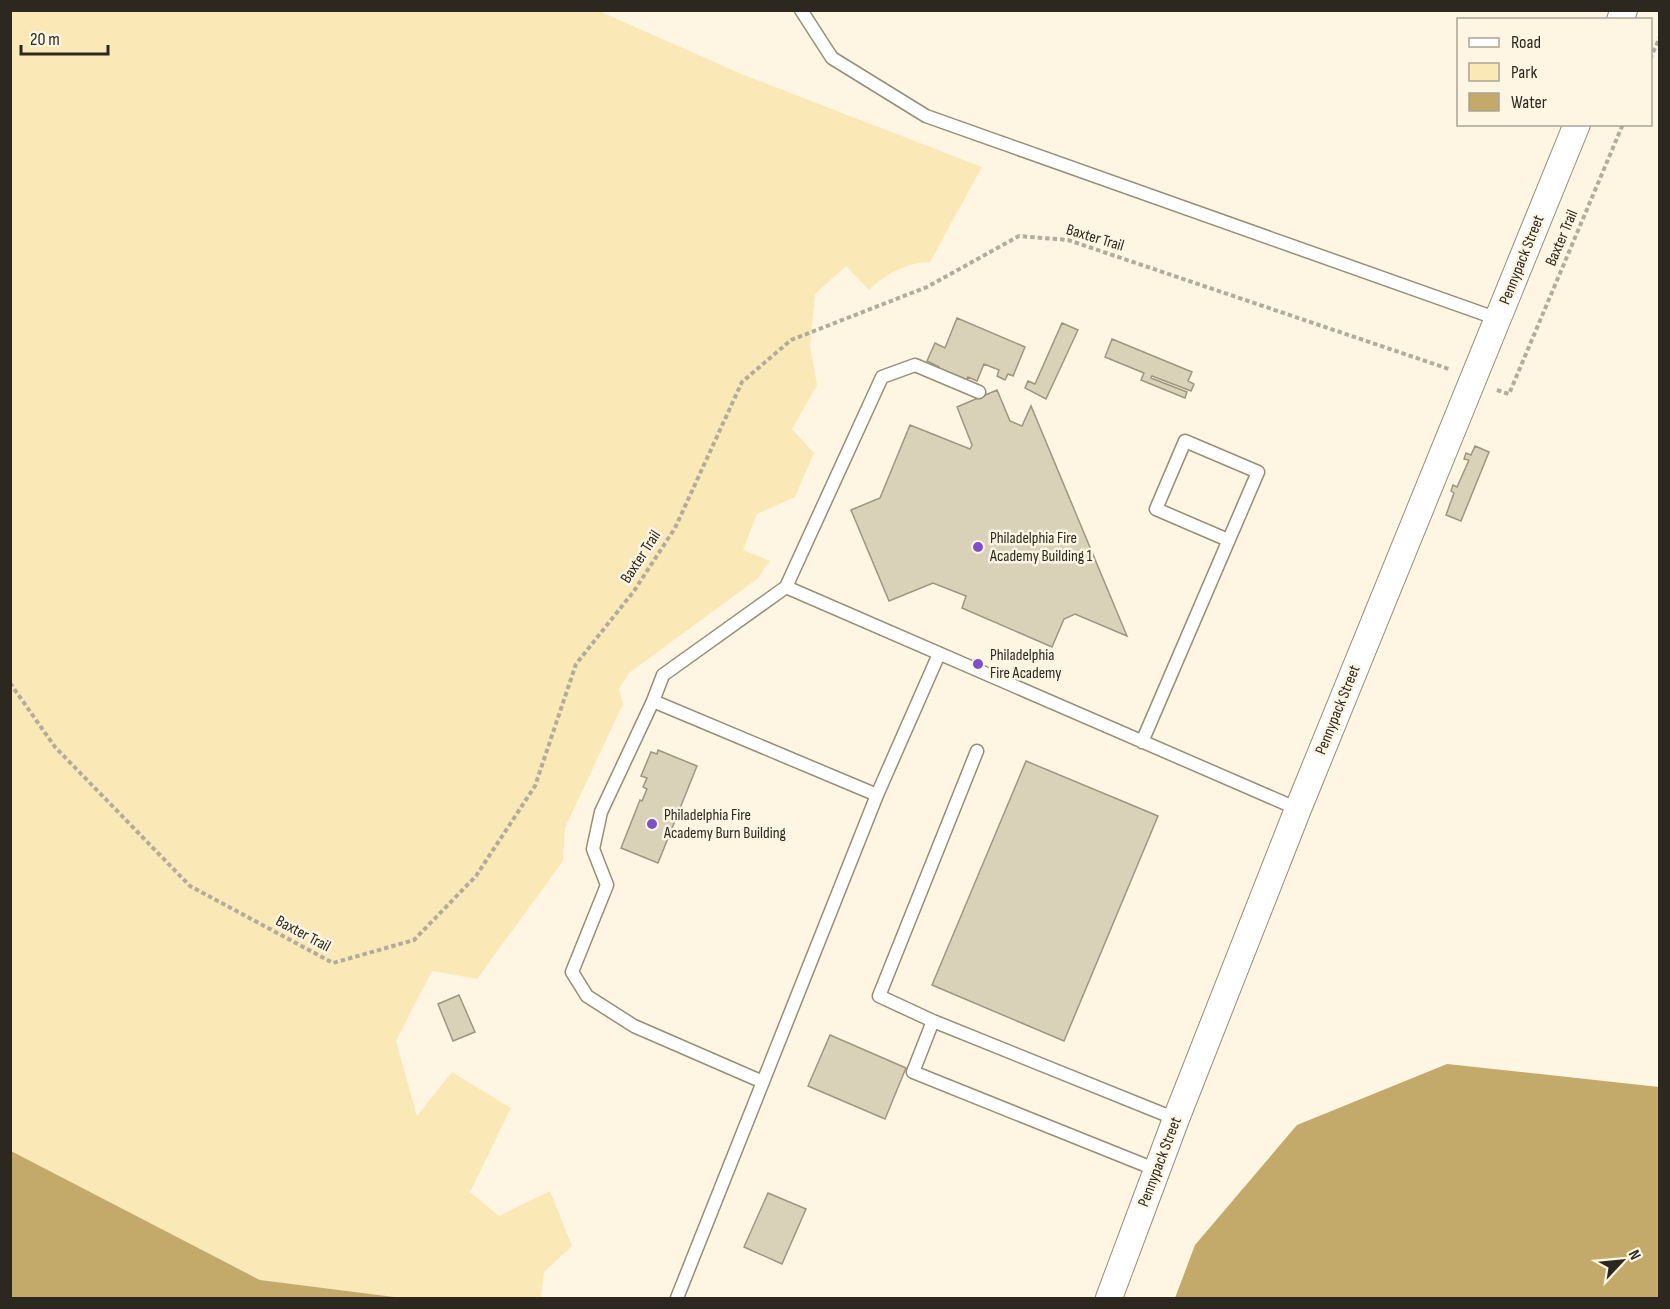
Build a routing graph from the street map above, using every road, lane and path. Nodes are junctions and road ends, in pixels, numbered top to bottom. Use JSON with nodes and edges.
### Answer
{"nodes":[{"id":1,"x":801,"y":10,"type":"edge"},
{"id":2,"x":1659,"y":37,"type":"edge"},
{"id":3,"x":1652,"y":54,"type":"edge"},
{"id":4,"x":1576,"y":126,"type":"edge"},
{"id":5,"x":1622,"y":126,"type":"edge"},
{"id":6,"x":1498,"y":319,"type":"junction"},
{"id":7,"x":1448,"y":369,"type":"dead end"},
{"id":8,"x":979,"y":392,"type":"dead end"},
{"id":9,"x":1509,"y":394,"type":"dead end"},
{"id":10,"x":1228,"y":540,"type":"junction"},
{"id":11,"x":786,"y":587,"type":"junction"},
{"id":12,"x":939,"y":654,"type":"junction"},
{"id":13,"x":10,"y":683,"type":"edge"},
{"id":14,"x":654,"y":700,"type":"junction"},
{"id":15,"x":1142,"y":742,"type":"junction"},
{"id":16,"x":977,"y":751,"type":"dead end"},
{"id":17,"x":877,"y":795,"type":"junction"},
{"id":18,"x":1298,"y":809,"type":"junction"},
{"id":19,"x":933,"y":1021,"type":"junction"},
{"id":20,"x":763,"y":1082,"type":"junction"},
{"id":21,"x":1176,"y":1119,"type":"junction"},
{"id":22,"x":1157,"y":1170,"type":"junction"},
{"id":23,"x":677,"y":1299,"type":"edge"},
{"id":24,"x":1109,"y":1299,"type":"edge"}],
"edges":[{"from":1,"to":6,"type":"lane"},
{"from":2,"to":3,"type":"path"},
{"from":4,"to":6,"type":"street","name":"Pennypack Street"},
{"from":5,"to":9,"type":"path","name":"Baxter Trail"},
{"from":6,"to":18,"type":"street","name":"Pennypack Street"},
{"from":7,"to":13,"type":"path","name":"Baxter Trail"},
{"from":8,"to":11,"type":"lane"},
{"from":10,"to":10,"type":"lane"},
{"from":10,"to":15,"type":"lane"},
{"from":11,"to":12,"type":"lane"},
{"from":11,"to":14,"type":"lane"},
{"from":12,"to":15,"type":"lane"},
{"from":12,"to":17,"type":"lane"},
{"from":14,"to":17,"type":"lane"},
{"from":14,"to":20,"type":"lane"},
{"from":15,"to":18,"type":"lane"},
{"from":16,"to":19,"type":"lane"},
{"from":17,"to":20,"type":"lane"},
{"from":18,"to":21,"type":"street","name":"Pennypack Street"},
{"from":19,"to":21,"type":"lane"},
{"from":19,"to":22,"type":"lane"},
{"from":20,"to":23,"type":"lane"},
{"from":21,"to":22,"type":"street","name":"Pennypack Street"},
{"from":22,"to":24,"type":"street","name":"Pennypack Street"}]}
